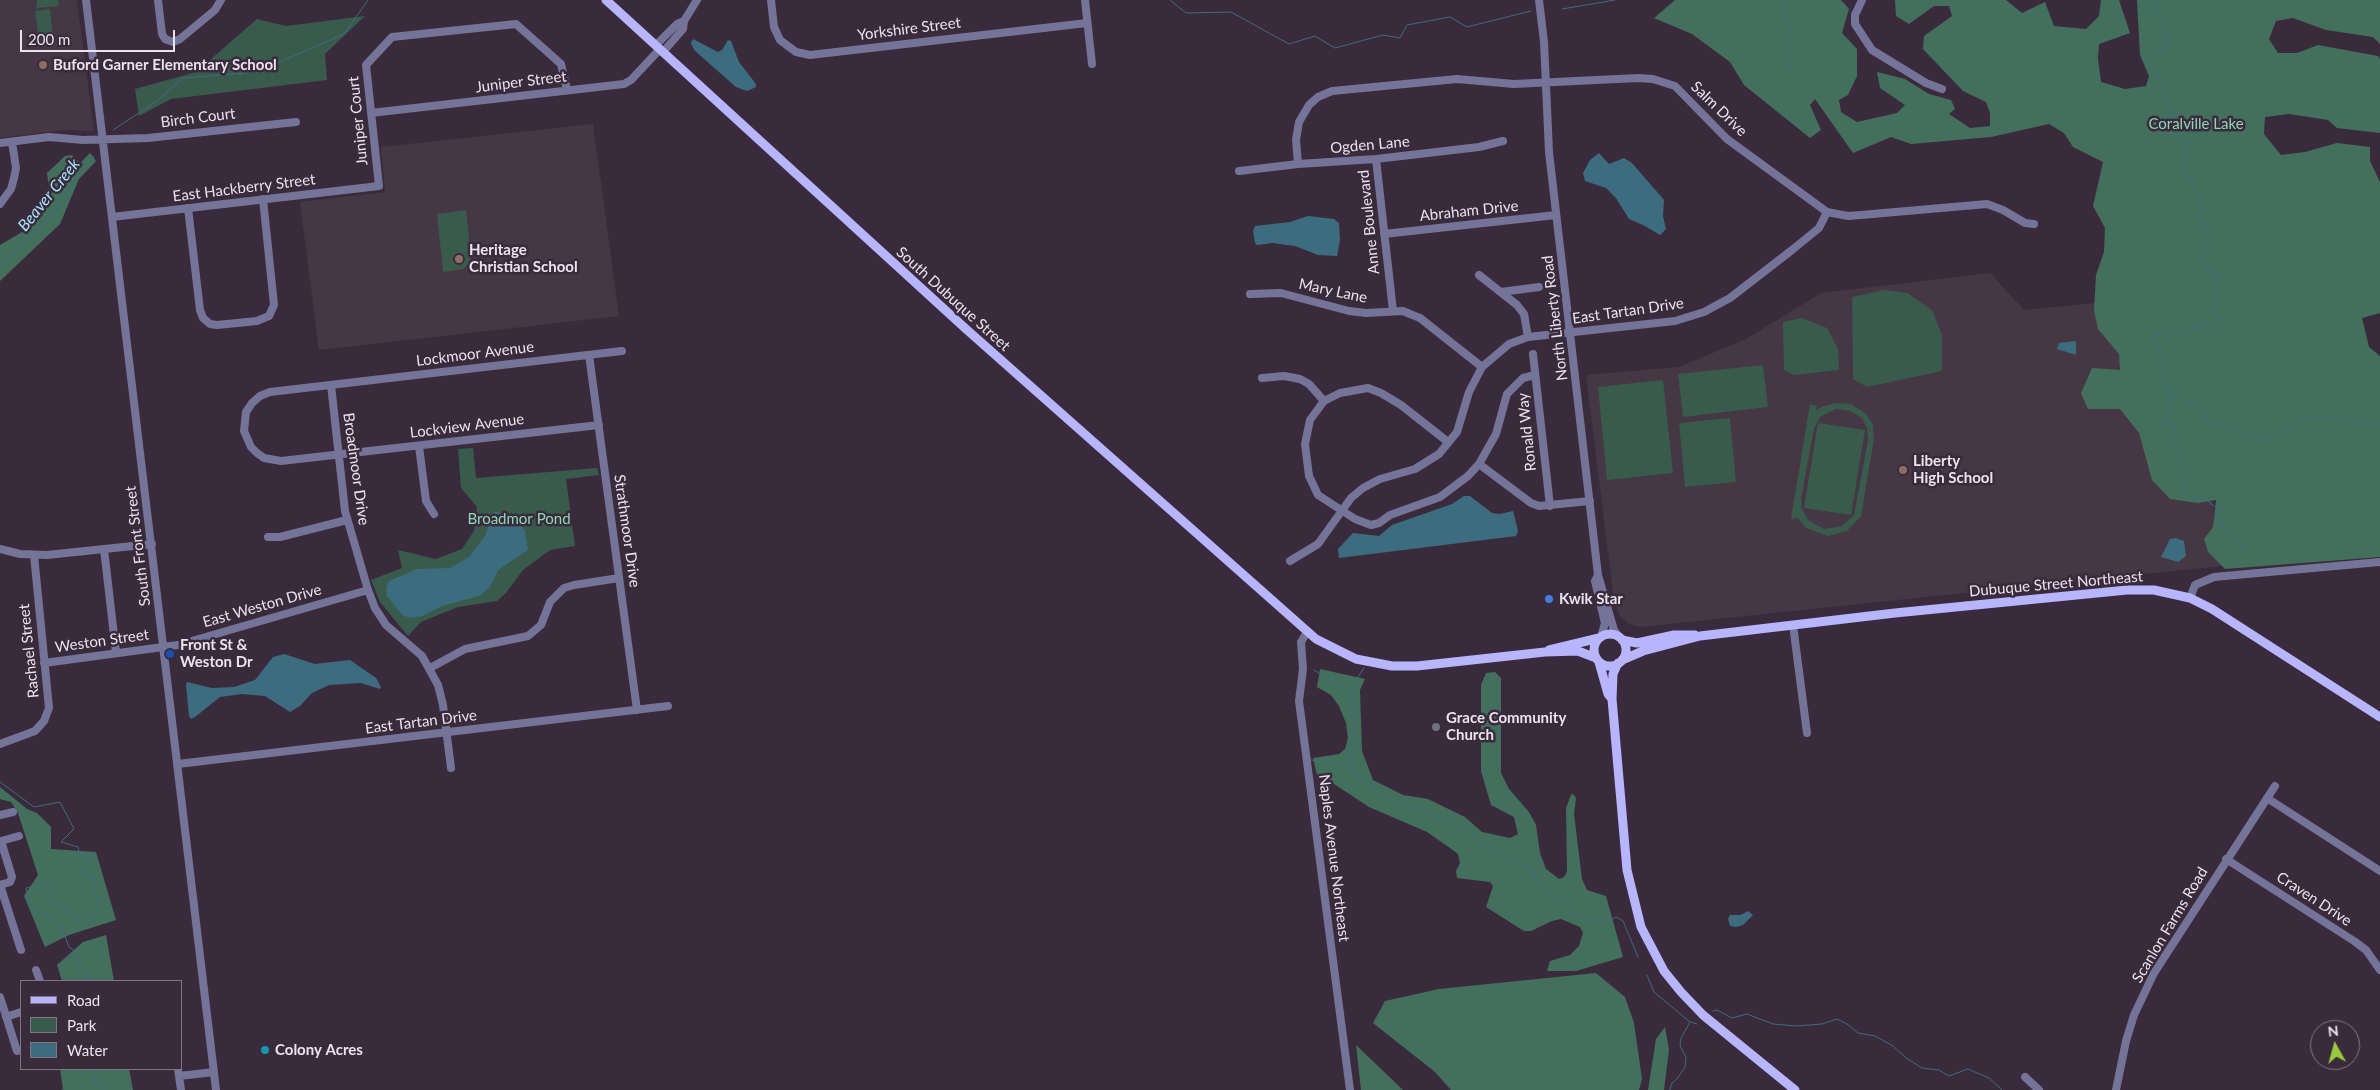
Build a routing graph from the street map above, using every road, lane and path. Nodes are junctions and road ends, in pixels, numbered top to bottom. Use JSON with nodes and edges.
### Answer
{"nodes":[{"id":1,"x":86,"y":0,"type":"edge"},
{"id":2,"x":158,"y":0,"type":"edge"},
{"id":3,"x":221,"y":0,"type":"edge"},
{"id":4,"x":606,"y":0,"type":"edge"},
{"id":5,"x":697,"y":0,"type":"edge"},
{"id":6,"x":771,"y":0,"type":"edge"},
{"id":7,"x":1085,"y":0,"type":"edge"},
{"id":8,"x":1539,"y":0,"type":"edge"},
{"id":9,"x":1862,"y":0,"type":"edge"},
{"id":10,"x":1087,"y":23,"type":"junction"},
{"id":11,"x":659,"y":49,"type":"junction"},
{"id":12,"x":1092,"y":64,"type":"dead end"},
{"id":13,"x":1546,"y":84,"type":"junction"},
{"id":14,"x":1942,"y":89,"type":"dead end"},
{"id":15,"x":567,"y":90,"type":"junction"},
{"id":16,"x":371,"y":113,"type":"junction"},
{"id":17,"x":296,"y":122,"type":"dead end"},
{"id":18,"x":103,"y":138,"type":"junction"},
{"id":19,"x":1503,"y":141,"type":"dead end"},
{"id":20,"x":12,"y":142,"type":"junction"},
{"id":21,"x":0,"y":144,"type":"edge"},
{"id":22,"x":1376,"y":160,"type":"junction"},
{"id":23,"x":1298,"y":164,"type":"junction"},
{"id":24,"x":1239,"y":171,"type":"dead end"},
{"id":25,"x":379,"y":186,"type":"joint"},
{"id":26,"x":262,"y":199,"type":"junction"},
{"id":27,"x":0,"y":204,"type":"edge"},
{"id":28,"x":188,"y":208,"type":"junction"},
{"id":29,"x":1827,"y":212,"type":"junction"},
{"id":30,"x":1556,"y":215,"type":"junction"},
{"id":31,"x":112,"y":217,"type":"junction"},
{"id":32,"x":2034,"y":224,"type":"dead end"},
{"id":33,"x":1384,"y":234,"type":"junction"},
{"id":34,"x":1479,"y":275,"type":"dead end"},
{"id":35,"x":1539,"y":288,"type":"dead end"},
{"id":36,"x":1501,"y":292,"type":"junction"},
{"id":37,"x":1250,"y":294,"type":"dead end"},
{"id":38,"x":1392,"y":311,"type":"junction"},
{"id":39,"x":1570,"y":333,"type":"junction"},
{"id":40,"x":1528,"y":337,"type":"junction"},
{"id":41,"x":622,"y":351,"type":"dead end"},
{"id":42,"x":1533,"y":354,"type":"dead end"},
{"id":43,"x":589,"y":355,"type":"junction"},
{"id":44,"x":1482,"y":367,"type":"junction"},
{"id":45,"x":1534,"y":375,"type":"junction"},
{"id":46,"x":1262,"y":378,"type":"dead end"},
{"id":47,"x":331,"y":385,"type":"junction"},
{"id":48,"x":1324,"y":401,"type":"junction"},
{"id":49,"x":599,"y":425,"type":"junction"},
{"id":50,"x":1448,"y":442,"type":"junction"},
{"id":51,"x":419,"y":446,"type":"junction"},
{"id":52,"x":339,"y":455,"type":"junction"},
{"id":53,"x":1479,"y":464,"type":"junction"},
{"id":54,"x":1590,"y":501,"type":"junction"},
{"id":55,"x":1550,"y":506,"type":"junction"},
{"id":56,"x":1342,"y":509,"type":"junction"},
{"id":57,"x":434,"y":514,"type":"dead end"},
{"id":58,"x":347,"y":520,"type":"junction"},
{"id":59,"x":268,"y":536,"type":"dead end"},
{"id":60,"x":152,"y":544,"type":"junction"},
{"id":61,"x":0,"y":549,"type":"edge"},
{"id":62,"x":104,"y":549,"type":"junction"},
{"id":63,"x":34,"y":555,"type":"junction"},
{"id":64,"x":1290,"y":561,"type":"dead end"},
{"id":65,"x":2380,"y":562,"type":"edge"},
{"id":66,"x":1598,"y":575,"type":"junction"},
{"id":67,"x":619,"y":578,"type":"junction"},
{"id":68,"x":368,"y":590,"type":"junction"},
{"id":69,"x":2190,"y":598,"type":"junction"},
{"id":70,"x":1793,"y":625,"type":"junction"},
{"id":71,"x":1307,"y":632,"type":"junction"},
{"id":72,"x":1700,"y":636,"type":"junction"},
{"id":73,"x":1600,"y":637,"type":"junction"},
{"id":74,"x":1621,"y":638,"type":"junction"},
{"id":75,"x":164,"y":647,"type":"junction"},
{"id":76,"x":1545,"y":652,"type":"junction"},
{"id":77,"x":116,"y":653,"type":"junction"},
{"id":78,"x":1598,"y":660,"type":"junction"},
{"id":79,"x":1620,"y":662,"type":"junction"},
{"id":80,"x":44,"y":663,"type":"junction"},
{"id":81,"x":430,"y":668,"type":"junction"},
{"id":82,"x":1612,"y":699,"type":"junction"},
{"id":83,"x":668,"y":706,"type":"dead end"},
{"id":84,"x":637,"y":710,"type":"junction"},
{"id":85,"x":2380,"y":717,"type":"edge"},
{"id":86,"x":447,"y":732,"type":"junction"},
{"id":87,"x":1807,"y":733,"type":"dead end"},
{"id":88,"x":0,"y":744,"type":"edge"},
{"id":89,"x":178,"y":764,"type":"junction"},
{"id":90,"x":451,"y":768,"type":"dead end"},
{"id":91,"x":2275,"y":786,"type":"dead end"},
{"id":92,"x":2267,"y":798,"type":"junction"},
{"id":93,"x":13,"y":812,"type":"dead end"},
{"id":94,"x":0,"y":816,"type":"edge"},
{"id":95,"x":19,"y":836,"type":"dead end"},
{"id":96,"x":2226,"y":859,"type":"junction"},
{"id":97,"x":2380,"y":871,"type":"edge"},
{"id":98,"x":0,"y":885,"type":"edge"},
{"id":99,"x":21,"y":950,"type":"dead end"},
{"id":100,"x":36,"y":970,"type":"dead end"},
{"id":101,"x":2380,"y":970,"type":"edge"},
{"id":102,"x":40,"y":980,"type":"edge"},
{"id":103,"x":0,"y":997,"type":"edge"},
{"id":104,"x":20,"y":1012,"type":"edge"},
{"id":105,"x":6,"y":1017,"type":"junction"},
{"id":106,"x":17,"y":1051,"type":"dead end"},
{"id":107,"x":179,"y":1072,"type":"edge"},
{"id":108,"x":214,"y":1072,"type":"junction"},
{"id":109,"x":2025,"y":1077,"type":"dead end"},
{"id":110,"x":181,"y":1090,"type":"edge"},
{"id":111,"x":216,"y":1090,"type":"edge"},
{"id":112,"x":1350,"y":1090,"type":"edge"},
{"id":113,"x":1795,"y":1090,"type":"edge"},
{"id":114,"x":2039,"y":1090,"type":"edge"},
{"id":115,"x":2116,"y":1090,"type":"edge"}],
"edges":[{"from":1,"to":18,"type":"street","name":"South Front Street"},
{"from":2,"to":3,"type":"street"},
{"from":4,"to":11,"type":"main road","name":"South Dubuque Street"},
{"from":5,"to":11,"type":"street","name":"Juniper Street"},
{"from":6,"to":10,"type":"street","name":"Yorkshire Street"},
{"from":7,"to":10,"type":"street"},
{"from":8,"to":13,"type":"street","name":"North Liberty Road"},
{"from":9,"to":14,"type":"street"},
{"from":10,"to":12,"type":"street"},
{"from":11,"to":15,"type":"street","name":"Juniper Street"},
{"from":11,"to":71,"type":"main road","name":"South Dubuque Street"},
{"from":13,"to":23,"type":"street","name":"Salm Drive"},
{"from":13,"to":29,"type":"street","name":"Salm Drive"},
{"from":13,"to":30,"type":"street","name":"North Liberty Road"},
{"from":15,"to":16,"type":"street","name":"Juniper Street"},
{"from":15,"to":16,"type":"street","name":"Juniper Court"},
{"from":16,"to":25,"type":"street","name":"Juniper Court"},
{"from":17,"to":18,"type":"street","name":"Birch Court"},
{"from":18,"to":20,"type":"street","name":"Birch Court"},
{"from":18,"to":31,"type":"street","name":"South Front Street"},
{"from":19,"to":22,"type":"street","name":"Ogden Lane"},
{"from":20,"to":21,"type":"street","name":"Birch Court"},
{"from":20,"to":27,"type":"street"},
{"from":22,"to":23,"type":"street","name":"Ogden Lane"},
{"from":22,"to":33,"type":"street","name":"Anne Boulevard"},
{"from":23,"to":24,"type":"street","name":"Ogden Lane"},
{"from":25,"to":26,"type":"street","name":"East Hackberry Street"},
{"from":26,"to":28,"type":"street","name":"East Hackberry Street"},
{"from":26,"to":28,"type":"street"},
{"from":28,"to":31,"type":"street","name":"East Hackberry Street"},
{"from":29,"to":32,"type":"street","name":"Salm Drive"},
{"from":29,"to":39,"type":"street","name":"East Tartan Drive"},
{"from":30,"to":33,"type":"street","name":"Abraham Drive"},
{"from":30,"to":39,"type":"street","name":"North Liberty Road"},
{"from":31,"to":60,"type":"street","name":"South Front Street"},
{"from":33,"to":38,"type":"street","name":"Anne Boulevard"},
{"from":34,"to":36,"type":"street"},
{"from":35,"to":36,"type":"street"},
{"from":36,"to":40,"type":"street"},
{"from":37,"to":38,"type":"street","name":"Mary Lane"},
{"from":38,"to":44,"type":"street","name":"Mary Lane"},
{"from":39,"to":40,"type":"street","name":"East Tartan Drive"},
{"from":39,"to":54,"type":"street","name":"North Liberty Road"},
{"from":40,"to":44,"type":"street","name":"East Tartan Drive"},
{"from":41,"to":43,"type":"street","name":"Lockmoor Avenue"},
{"from":42,"to":45,"type":"street","name":"Ronald Way"},
{"from":43,"to":47,"type":"street","name":"Lockmoor Avenue"},
{"from":43,"to":49,"type":"street","name":"Strathmoor Drive"},
{"from":44,"to":50,"type":"street","name":"East Tartan Drive"},
{"from":45,"to":53,"type":"street"},
{"from":45,"to":55,"type":"street","name":"Ronald Way"},
{"from":46,"to":48,"type":"street"},
{"from":47,"to":52,"type":"street","name":"Broadmoor Drive"},
{"from":47,"to":52,"type":"street","name":"Lockmoor Avenue"},
{"from":48,"to":50,"type":"street"},
{"from":48,"to":56,"type":"street"},
{"from":49,"to":51,"type":"street","name":"Lockview Avenue"},
{"from":49,"to":67,"type":"street","name":"Strathmoor Drive"},
{"from":50,"to":56,"type":"street","name":"East Tartan Drive"},
{"from":51,"to":52,"type":"street","name":"Lockview Avenue"},
{"from":51,"to":57,"type":"street"},
{"from":52,"to":58,"type":"street","name":"Broadmoor Drive"},
{"from":53,"to":55,"type":"street"},
{"from":53,"to":56,"type":"street"},
{"from":54,"to":55,"type":"street"},
{"from":54,"to":66,"type":"street","name":"North Liberty Road"},
{"from":56,"to":64,"type":"street","name":"East Tartan Drive"},
{"from":58,"to":59,"type":"street"},
{"from":58,"to":68,"type":"street","name":"Broadmoor Drive"},
{"from":60,"to":62,"type":"street"},
{"from":60,"to":75,"type":"street","name":"South Front Street"},
{"from":61,"to":63,"type":"street"},
{"from":62,"to":63,"type":"street"},
{"from":62,"to":77,"type":"street"},
{"from":63,"to":80,"type":"street","name":"Rachael Street"},
{"from":65,"to":69,"type":"street"},
{"from":66,"to":73,"type":"street","name":"North Liberty Road"},
{"from":66,"to":74,"type":"street","name":"North Liberty Road"},
{"from":67,"to":81,"type":"street"},
{"from":67,"to":84,"type":"street","name":"Strathmoor Drive"},
{"from":68,"to":75,"type":"street","name":"East Weston Drive"},
{"from":68,"to":81,"type":"street","name":"Broadmoor Drive"},
{"from":69,"to":70,"type":"main road","name":"Dubuque Street Northeast"},
{"from":69,"to":85,"type":"main road","name":"Dubuque Street Northeast"},
{"from":70,"to":72,"type":"main road","name":"Dubuque Street Northeast"},
{"from":70,"to":87,"type":"street"},
{"from":71,"to":76,"type":"main road"},
{"from":71,"to":112,"type":"street","name":"Naples Avenue Northeast"},
{"from":72,"to":74,"type":"main road","name":"Dubuque Street Northeast"},
{"from":72,"to":79,"type":"main road","name":"Dubuque Street Northeast"},
{"from":73,"to":74,"type":"main road"},
{"from":73,"to":76,"type":"main road"},
{"from":73,"to":78,"type":"main road"},
{"from":74,"to":79,"type":"main road"},
{"from":75,"to":77,"type":"street","name":"Weston Street"},
{"from":75,"to":89,"type":"street","name":"South Front Street"},
{"from":76,"to":78,"type":"main road"},
{"from":77,"to":80,"type":"street","name":"Weston Street"},
{"from":78,"to":79,"type":"main road"},
{"from":78,"to":82,"type":"main road"},
{"from":79,"to":82,"type":"main road"},
{"from":80,"to":88,"type":"street","name":"Rachael Street"},
{"from":81,"to":86,"type":"street","name":"Broadmoor Drive"},
{"from":82,"to":113,"type":"main road"},
{"from":83,"to":84,"type":"street","name":"East Tartan Drive"},
{"from":84,"to":86,"type":"street","name":"East Tartan Drive"},
{"from":86,"to":89,"type":"street","name":"East Tartan Drive"},
{"from":86,"to":90,"type":"street","name":"Broadmoor Drive"},
{"from":89,"to":108,"type":"street","name":"South Front Street"},
{"from":91,"to":92,"type":"street","name":"Scanlon Farms Road"},
{"from":92,"to":96,"type":"street","name":"Scanlon Farms Road"},
{"from":92,"to":97,"type":"street"},
{"from":93,"to":94,"type":"street"},
{"from":95,"to":98,"type":"street"},
{"from":96,"to":101,"type":"street","name":"Craven Drive"},
{"from":96,"to":115,"type":"street","name":"Scanlon Farms Road"},
{"from":98,"to":99,"type":"street"},
{"from":100,"to":102,"type":"street"},
{"from":103,"to":105,"type":"street"},
{"from":104,"to":105,"type":"street"},
{"from":105,"to":106,"type":"street"},
{"from":107,"to":108,"type":"street"},
{"from":107,"to":110,"type":"street"},
{"from":108,"to":111,"type":"street","name":"South Front Street"},
{"from":109,"to":114,"type":"street"}]}
